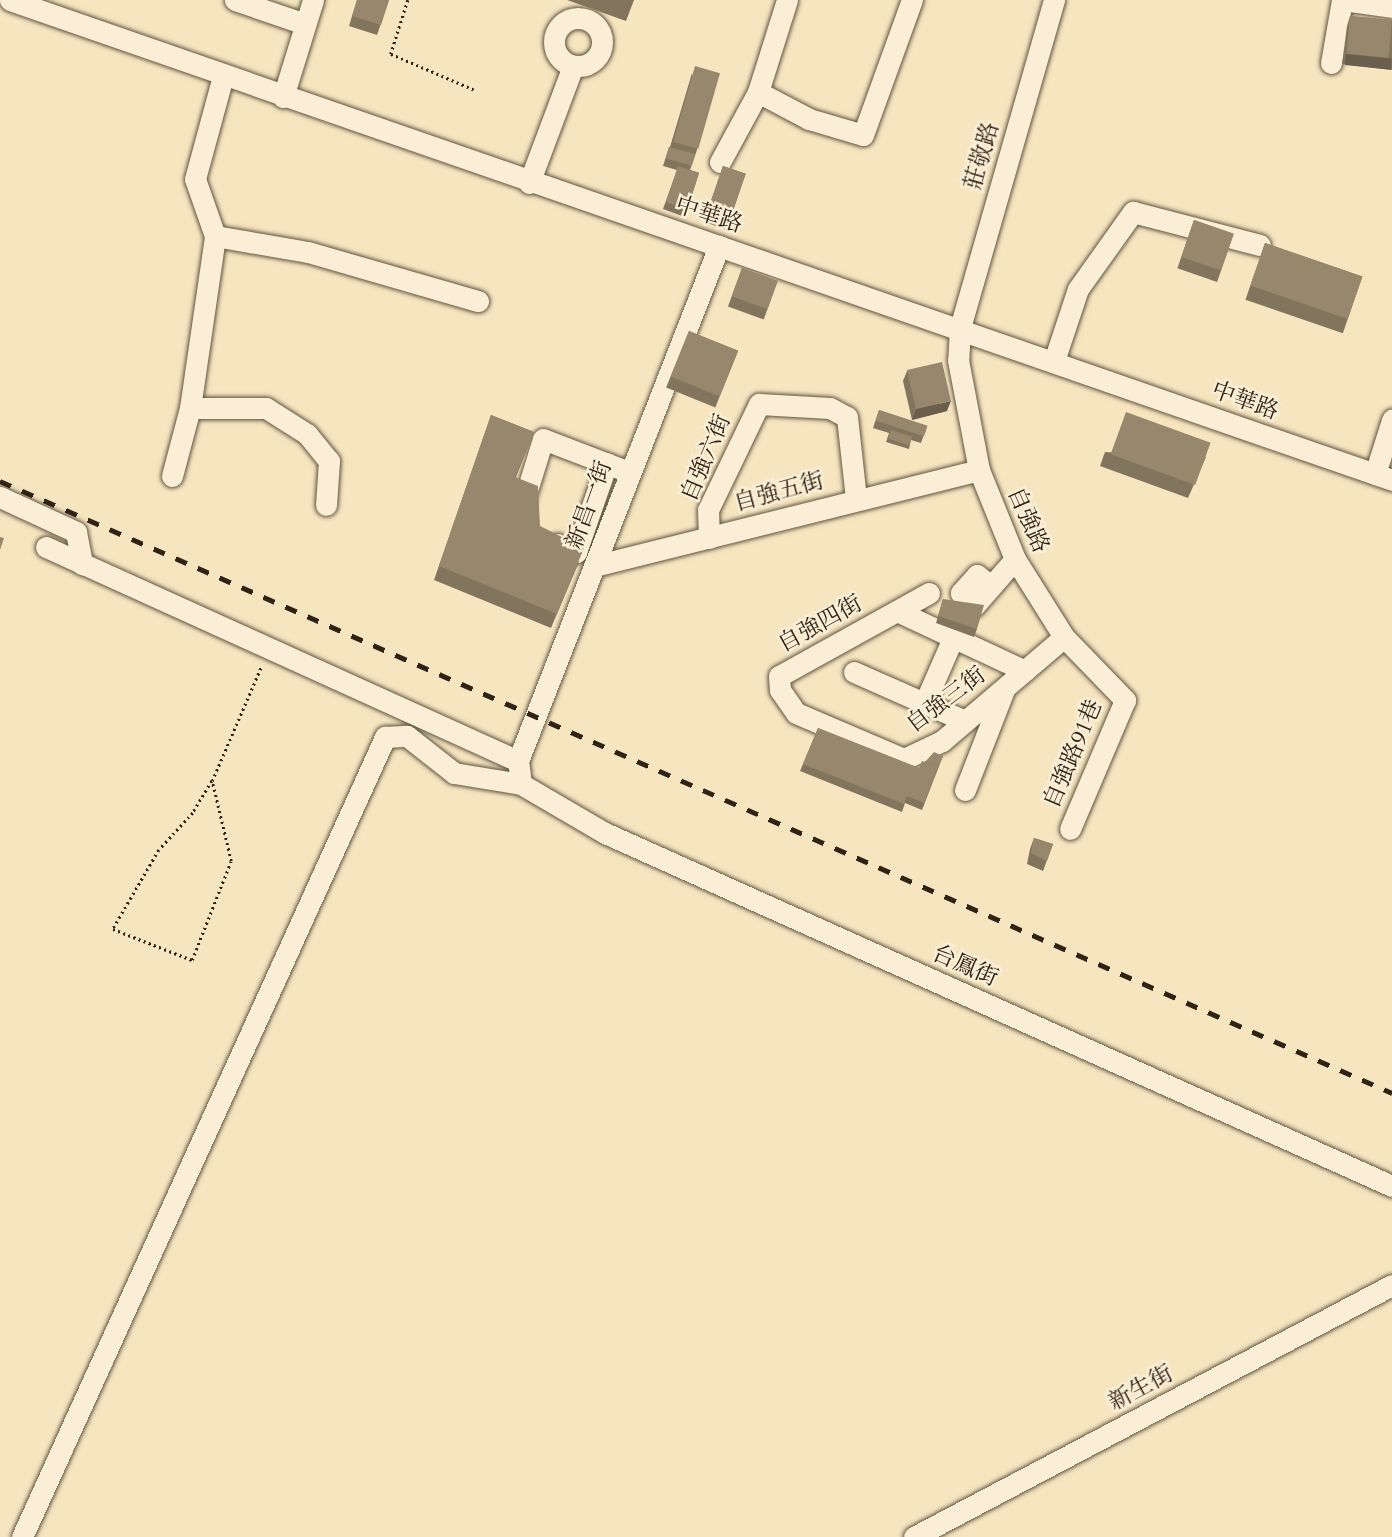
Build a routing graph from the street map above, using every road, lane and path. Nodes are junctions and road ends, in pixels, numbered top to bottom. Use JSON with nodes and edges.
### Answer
{"nodes":[{"id":1,"x":10,"y":0,"type":"edge"},
{"id":2,"x":313,"y":0,"type":"edge"},
{"id":3,"x":408,"y":0,"type":"edge"},
{"id":4,"x":787,"y":0,"type":"edge"},
{"id":5,"x":912,"y":0,"type":"edge"},
{"id":6,"x":1054,"y":0,"type":"edge"},
{"id":7,"x":1343,"y":0,"type":"edge"},
{"id":8,"x":247,"y":2,"type":"edge"},
{"id":9,"x":1392,"y":6,"type":"edge"},
{"id":10,"x":305,"y":24,"type":"junction"},
{"id":11,"x":1331,"y":63,"type":"dead end"},
{"id":12,"x":573,"y":66,"type":"dead end"},
{"id":13,"x":223,"y":76,"type":"junction"},
{"id":14,"x":475,"y":90,"type":"dead end"},
{"id":15,"x":758,"y":92,"type":"junction"},
{"id":16,"x":283,"y":97,"type":"junction"},
{"id":17,"x":720,"y":162,"type":"dead end"},
{"id":18,"x":529,"y":183,"type":"junction"},
{"id":19,"x":215,"y":236,"type":"junction"},
{"id":20,"x":1260,"y":245,"type":"dead end"},
{"id":21,"x":719,"y":246,"type":"junction"},
{"id":22,"x":478,"y":301,"type":"dead end"},
{"id":23,"x":960,"y":327,"type":"junction"},
{"id":24,"x":1055,"y":361,"type":"junction"},
{"id":25,"x":190,"y":408,"type":"junction"},
{"id":26,"x":1392,"y":420,"type":"edge"},
{"id":27,"x":607,"y":463,"type":"junction"},
{"id":28,"x":979,"y":470,"type":"junction"},
{"id":29,"x":629,"y":472,"type":"junction"},
{"id":30,"x":172,"y":476,"type":"dead end"},
{"id":31,"x":1384,"y":477,"type":"edge"},
{"id":32,"x":0,"y":497,"type":"edge"},
{"id":33,"x":856,"y":498,"type":"junction"},
{"id":34,"x":326,"y":505,"type":"dead end"},
{"id":35,"x":709,"y":538,"type":"junction"},
{"id":36,"x":46,"y":548,"type":"dead end"},
{"id":37,"x":1015,"y":559,"type":"junction"},
{"id":38,"x":82,"y":564,"type":"junction"},
{"id":39,"x":594,"y":566,"type":"junction"},
{"id":40,"x":991,"y":586,"type":"dead end"},
{"id":41,"x":929,"y":593,"type":"dead end"},
{"id":42,"x":897,"y":611,"type":"junction"},
{"id":43,"x":953,"y":638,"type":"junction"},
{"id":44,"x":1064,"y":638,"type":"junction"},
{"id":45,"x":269,"y":649,"type":"junction"},
{"id":46,"x":1025,"y":671,"type":"junction"},
{"id":47,"x":855,"y":672,"type":"dead end"},
{"id":48,"x":1004,"y":688,"type":"junction"},
{"id":49,"x":780,"y":690,"type":"joint"},
{"id":50,"x":1125,"y":700,"type":"joint"},
{"id":51,"x":925,"y":702,"type":"junction"},
{"id":52,"x":964,"y":721,"type":"junction"},
{"id":53,"x":518,"y":761,"type":"junction"},
{"id":54,"x":212,"y":781,"type":"junction"},
{"id":55,"x":521,"y":784,"type":"junction"},
{"id":56,"x":965,"y":790,"type":"dead end"},
{"id":57,"x":1070,"y":829,"type":"dead end"},
{"id":58,"x":1392,"y":1186,"type":"edge"},
{"id":59,"x":1392,"y":1285,"type":"edge"},
{"id":60,"x":22,"y":1537,"type":"edge"},
{"id":61,"x":914,"y":1537,"type":"edge"}],
"edges":[{"from":1,"to":13,"type":"street","name":"中華路"},
{"from":2,"to":10,"type":"street"},
{"from":3,"to":14,"type":"path"},
{"from":4,"to":15,"type":"street"},
{"from":5,"to":15,"type":"street"},
{"from":6,"to":23,"type":"street","name":"莊敬路"},
{"from":7,"to":9,"type":"street"},
{"from":7,"to":11,"type":"street"},
{"from":8,"to":10,"type":"street"},
{"from":10,"to":16,"type":"street"},
{"from":12,"to":18,"type":"street"},
{"from":13,"to":16,"type":"street","name":"中華路"},
{"from":13,"to":19,"type":"street"},
{"from":15,"to":17,"type":"street"},
{"from":16,"to":18,"type":"street","name":"中華路"},
{"from":18,"to":21,"type":"street","name":"中華路"},
{"from":19,"to":22,"type":"street"},
{"from":19,"to":25,"type":"street"},
{"from":20,"to":24,"type":"street"},
{"from":21,"to":23,"type":"street","name":"中華路"},
{"from":21,"to":29,"type":"street","name":"新昌一街"},
{"from":23,"to":24,"type":"street","name":"中華路"},
{"from":23,"to":28,"type":"street","name":"自強路"},
{"from":24,"to":31,"type":"street","name":"中華路"},
{"from":25,"to":30,"type":"street"},
{"from":25,"to":34,"type":"street"},
{"from":26,"to":31,"type":"street"},
{"from":27,"to":27,"type":"street"},
{"from":27,"to":29,"type":"street"},
{"from":28,"to":33,"type":"street","name":"自強五街"},
{"from":28,"to":37,"type":"street","name":"自強路"},
{"from":29,"to":39,"type":"street","name":"新昌一街"},
{"from":32,"to":38,"type":"street"},
{"from":33,"to":35,"type":"street","name":"自強五街"},
{"from":33,"to":35,"type":"street","name":"自強六街"},
{"from":35,"to":39,"type":"street","name":"自強五街"},
{"from":36,"to":38,"type":"street"},
{"from":37,"to":40,"type":"street"},
{"from":37,"to":44,"type":"street","name":"自強路"},
{"from":38,"to":45,"type":"street"},
{"from":39,"to":53,"type":"street","name":"新昌一街"},
{"from":41,"to":42,"type":"street","name":"自強四街"},
{"from":42,"to":43,"type":"street","name":"自強四街"},
{"from":42,"to":49,"type":"street","name":"自強四街"},
{"from":43,"to":46,"type":"street","name":"自強四街"},
{"from":43,"to":51,"type":"street"},
{"from":44,"to":46,"type":"street","name":"自強三街"},
{"from":44,"to":50,"type":"street","name":"自強路"},
{"from":45,"to":53,"type":"street"},
{"from":45,"to":54,"type":"path"},
{"from":46,"to":48,"type":"street","name":"自強三街"},
{"from":47,"to":51,"type":"street"},
{"from":48,"to":52,"type":"street","name":"自強三街"},
{"from":48,"to":56,"type":"street"},
{"from":49,"to":52,"type":"street","name":"自強三街"},
{"from":50,"to":57,"type":"street","name":"自強路91巷"},
{"from":51,"to":52,"type":"street"},
{"from":53,"to":55,"type":"street","name":"新昌一街"},
{"from":54,"to":54,"type":"path"},
{"from":55,"to":58,"type":"street","name":"台鳳街"},
{"from":55,"to":60,"type":"street"},
{"from":59,"to":61,"type":"street","name":"新生街"}]}
